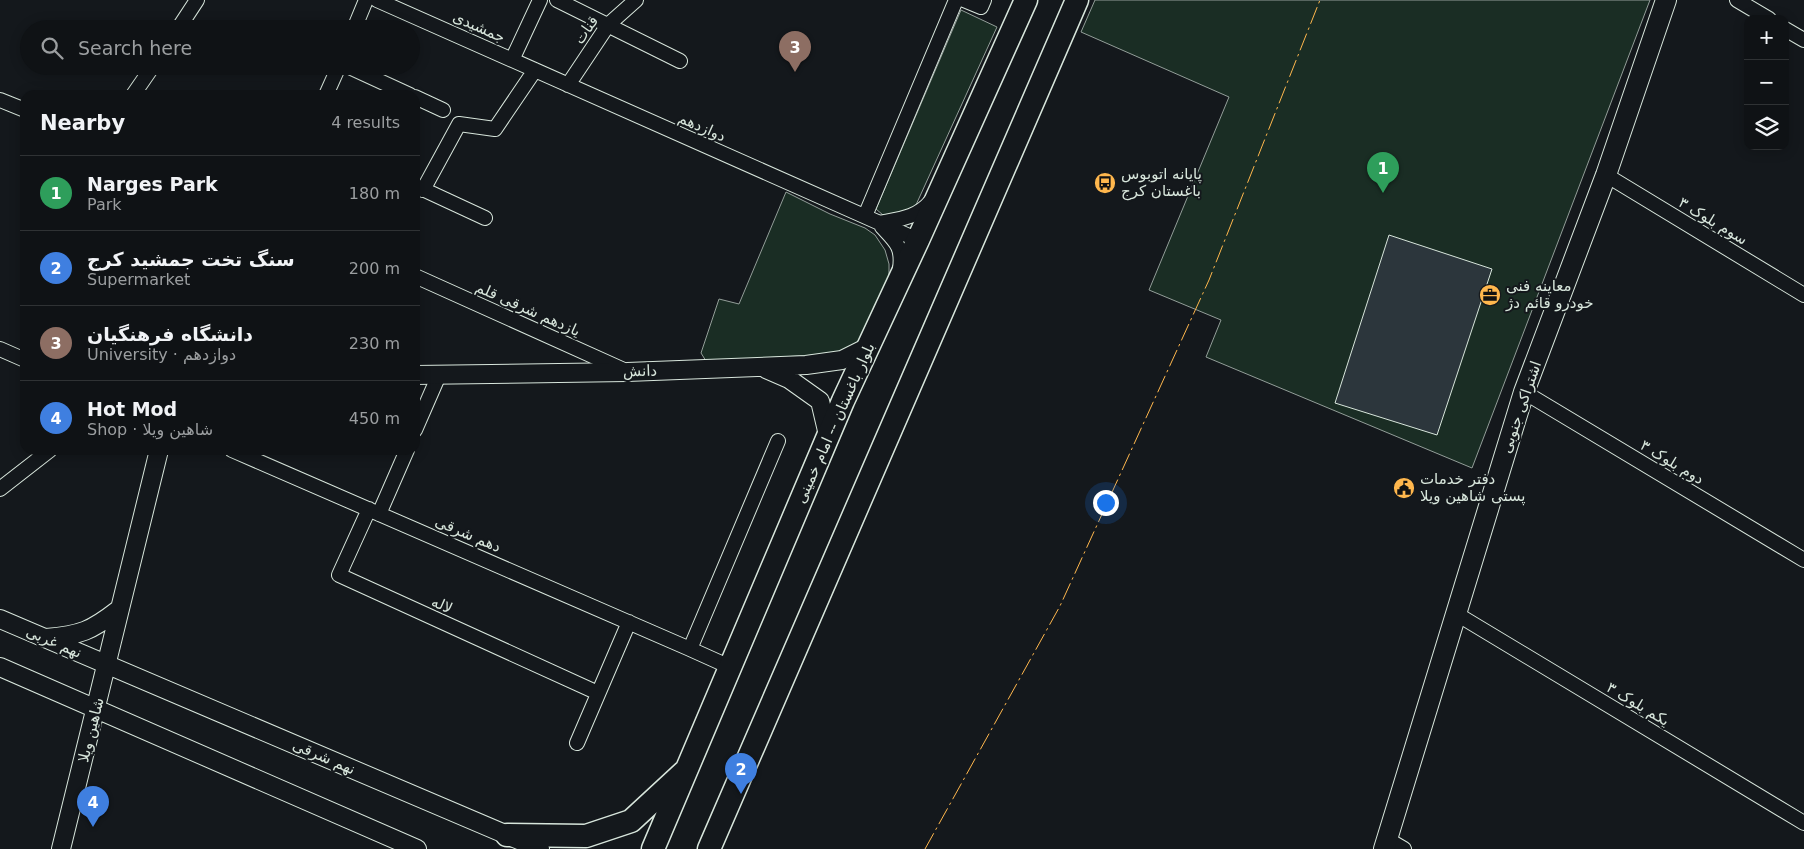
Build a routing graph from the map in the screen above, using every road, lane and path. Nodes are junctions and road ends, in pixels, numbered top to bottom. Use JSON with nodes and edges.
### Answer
{"nodes":[{"id":1,"x":197,"y":0,"type":"edge"},
{"id":2,"x":366,"y":0,"type":"edge"},
{"id":3,"x":377,"y":0,"type":"edge"},
{"id":4,"x":540,"y":0,"type":"edge"},
{"id":5,"x":557,"y":0,"type":"edge"},
{"id":6,"x":636,"y":0,"type":"edge"},
{"id":7,"x":956,"y":0,"type":"edge"},
{"id":8,"x":964,"y":0,"type":"edge"},
{"id":9,"x":1026,"y":0,"type":"edge"},
{"id":10,"x":1077,"y":0,"type":"edge"},
{"id":11,"x":1666,"y":0,"type":"edge"},
{"id":12,"x":1737,"y":0,"type":"edge"},
{"id":13,"x":982,"y":4,"type":"edge"},
{"id":14,"x":1762,"y":15,"type":"edge"},
{"id":15,"x":184,"y":20,"type":"edge"},
{"id":16,"x":358,"y":20,"type":"edge"},
{"id":17,"x":608,"y":25,"type":"junction"},
{"id":18,"x":1789,"y":31,"type":"edge"},
{"id":19,"x":1804,"y":40,"type":"edge"},
{"id":20,"x":512,"y":60,"type":"junction"},
{"id":21,"x":680,"y":61,"type":"dead end"},
{"id":22,"x":535,"y":70,"type":"junction"},
{"id":23,"x":147,"y":75,"type":"edge"},
{"id":24,"x":335,"y":75,"type":"edge"},
{"id":25,"x":367,"y":75,"type":"edge"},
{"id":26,"x":568,"y":85,"type":"junction"},
{"id":27,"x":137,"y":90,"type":"edge"},
{"id":28,"x":328,"y":90,"type":"edge"},
{"id":29,"x":399,"y":90,"type":"edge"},
{"id":30,"x":420,"y":99,"type":"edge"},
{"id":31,"x":0,"y":100,"type":"edge"},
{"id":32,"x":20,"y":108,"type":"edge"},
{"id":33,"x":443,"y":110,"type":"dead end"},
{"id":34,"x":1606,"y":175,"type":"junction"},
{"id":35,"x":420,"y":186,"type":"edge"},
{"id":36,"x":420,"y":188,"type":"edge"},
{"id":37,"x":941,"y":189,"type":"junction"},
{"id":38,"x":865,"y":216,"type":"junction"},
{"id":39,"x":485,"y":218,"type":"dead end"},
{"id":40,"x":879,"y":223,"type":"junction"},
{"id":41,"x":918,"y":240,"type":"junction"},
{"id":42,"x":420,"y":278,"type":"edge"},
{"id":43,"x":898,"y":285,"type":"junction"},
{"id":44,"x":1804,"y":295,"type":"edge"},
{"id":45,"x":868,"y":347,"type":"junction"},
{"id":46,"x":0,"y":349,"type":"edge"},
{"id":47,"x":20,"y":358,"type":"edge"},
{"id":48,"x":763,"y":368,"type":"junction"},
{"id":49,"x":627,"y":372,"type":"junction"},
{"id":50,"x":420,"y":375,"type":"edge"},
{"id":51,"x":439,"y":375,"type":"junction"},
{"id":52,"x":1524,"y":392,"type":"junction"},
{"id":53,"x":420,"y":419,"type":"edge"},
{"id":54,"x":828,"y":435,"type":"junction"},
{"id":55,"x":778,"y":441,"type":"dead end"},
{"id":56,"x":44,"y":455,"type":"edge"},
{"id":57,"x":158,"y":455,"type":"edge"},
{"id":58,"x":244,"y":455,"type":"edge"},
{"id":59,"x":403,"y":455,"type":"edge"},
{"id":60,"x":0,"y":489,"type":"edge"},
{"id":61,"x":374,"y":511,"type":"junction"},
{"id":62,"x":1804,"y":560,"type":"edge"},
{"id":63,"x":118,"y":610,"type":"junction"},
{"id":64,"x":1455,"y":613,"type":"junction"},
{"id":65,"x":0,"y":619,"type":"edge"},
{"id":66,"x":629,"y":622,"type":"junction"},
{"id":67,"x":44,"y":638,"type":"junction"},
{"id":68,"x":690,"y":649,"type":"junction"},
{"id":69,"x":107,"y":665,"type":"junction"},
{"id":70,"x":0,"y":667,"type":"edge"},
{"id":71,"x":730,"y":667,"type":"junction"},
{"id":72,"x":598,"y":693,"type":"junction"},
{"id":73,"x":96,"y":709,"type":"junction"},
{"id":74,"x":577,"y":744,"type":"dead end"},
{"id":75,"x":690,"y":767,"type":"junction"},
{"id":76,"x":1804,"y":823,"type":"edge"},
{"id":77,"x":507,"y":835,"type":"junction"},
{"id":78,"x":716,"y":843,"type":"edge"},
{"id":79,"x":1385,"y":844,"type":"edge"},
{"id":80,"x":61,"y":849,"type":"edge"},
{"id":81,"x":417,"y":849,"type":"edge"},
{"id":82,"x":540,"y":849,"type":"edge"},
{"id":83,"x":654,"y":849,"type":"edge"},
{"id":84,"x":1404,"y":849,"type":"edge"}],
"edges":[{"from":1,"to":15,"type":"street"},
{"from":2,"to":16,"type":"street"},
{"from":3,"to":20,"type":"street","name":"جمشیدی"},
{"from":4,"to":20,"type":"street"},
{"from":5,"to":17,"type":"street"},
{"from":6,"to":17,"type":"street","name":"قنات"},
{"from":7,"to":38,"type":"street"},
{"from":8,"to":13,"type":"street"},
{"from":9,"to":37,"type":"main road","name":"بلوار باغستان -- امام خمینی"},
{"from":10,"to":78,"type":"main road"},
{"from":11,"to":34,"type":"main road","name":"اشتراکی جنوبی"},
{"from":12,"to":14,"type":"street"},
{"from":17,"to":21,"type":"street"},
{"from":17,"to":26,"type":"street","name":"قنات"},
{"from":18,"to":19,"type":"street"},
{"from":20,"to":22,"type":"street","name":"دوازدهم"},
{"from":22,"to":26,"type":"street","name":"دوازدهم"},
{"from":22,"to":35,"type":"street"},
{"from":23,"to":27,"type":"street"},
{"from":24,"to":28,"type":"street"},
{"from":25,"to":29,"type":"street"},
{"from":26,"to":38,"type":"street","name":"دوازدهم"},
{"from":30,"to":33,"type":"street"},
{"from":31,"to":32,"type":"street"},
{"from":34,"to":44,"type":"street","name":"سوم بلوک ۳"},
{"from":34,"to":52,"type":"main road","name":"اشتراکی جنوبی"},
{"from":36,"to":39,"type":"street"},
{"from":37,"to":40,"type":"street"},
{"from":37,"to":41,"type":"main road","name":"بلوار باغستان -- امام خمینی"},
{"from":38,"to":40,"type":"street","name":"دوازدهم"},
{"from":40,"to":41,"type":"street","name":"دوازدهم"},
{"from":40,"to":43,"type":"street"},
{"from":41,"to":43,"type":"main road","name":"بلوار باغستان -- امام خمینی"},
{"from":42,"to":49,"type":"street","name":"یازدهم شرقی قلم"},
{"from":43,"to":45,"type":"main road","name":"بلوار باغستان -- امام خمینی"},
{"from":45,"to":48,"type":"street"},
{"from":45,"to":54,"type":"main road","name":"بلوار باغستان -- امام خمینی"},
{"from":46,"to":47,"type":"street"},
{"from":48,"to":49,"type":"street","name":"دانش"},
{"from":48,"to":54,"type":"street","name":"دانش"},
{"from":49,"to":51,"type":"street","name":"دانش"},
{"from":50,"to":51,"type":"street","name":"دانش"},
{"from":51,"to":53,"type":"street"},
{"from":52,"to":62,"type":"street","name":"دوم بلوک ۳"},
{"from":52,"to":64,"type":"main road","name":"اشتراکی جنوبی"},
{"from":54,"to":71,"type":"main road","name":"بلوار باغستان -- امام خمینی"},
{"from":55,"to":68,"type":"street"},
{"from":56,"to":60,"type":"street"},
{"from":57,"to":63,"type":"street","name":"شاهین ویلا"},
{"from":58,"to":61,"type":"street","name":"دهم شرقی"},
{"from":59,"to":61,"type":"street"},
{"from":61,"to":66,"type":"street","name":"دهم شرقی"},
{"from":61,"to":72,"type":"street","name":"لاله"},
{"from":63,"to":67,"type":"street"},
{"from":63,"to":69,"type":"street","name":"شاهین ویلا"},
{"from":64,"to":76,"type":"street","name":"یکم بلوک ۳"},
{"from":64,"to":79,"type":"main road","name":"اشتراکی جنوبی"},
{"from":65,"to":67,"type":"street","name":"نهم غربی"},
{"from":66,"to":68,"type":"street","name":"دهم شرقی"},
{"from":66,"to":72,"type":"street"},
{"from":67,"to":69,"type":"street","name":"نهم غربی"},
{"from":68,"to":71,"type":"street","name":"دهم شرقی"},
{"from":69,"to":73,"type":"street","name":"شاهین ویلا"},
{"from":69,"to":77,"type":"street","name":"نهم شرقی"},
{"from":70,"to":73,"type":"street"},
{"from":71,"to":75,"type":"main road","name":"بلوار باغستان -- امام خمینی"},
{"from":72,"to":74,"type":"street"},
{"from":73,"to":80,"type":"street","name":"شاهین ویلا"},
{"from":73,"to":81,"type":"street"},
{"from":75,"to":77,"type":"main road"},
{"from":75,"to":83,"type":"main road","name":"بلوار باغستان -- امام خمینی"},
{"from":77,"to":82,"type":"street","name":"نهم شرقی"},
{"from":79,"to":84,"type":"street"}]}
